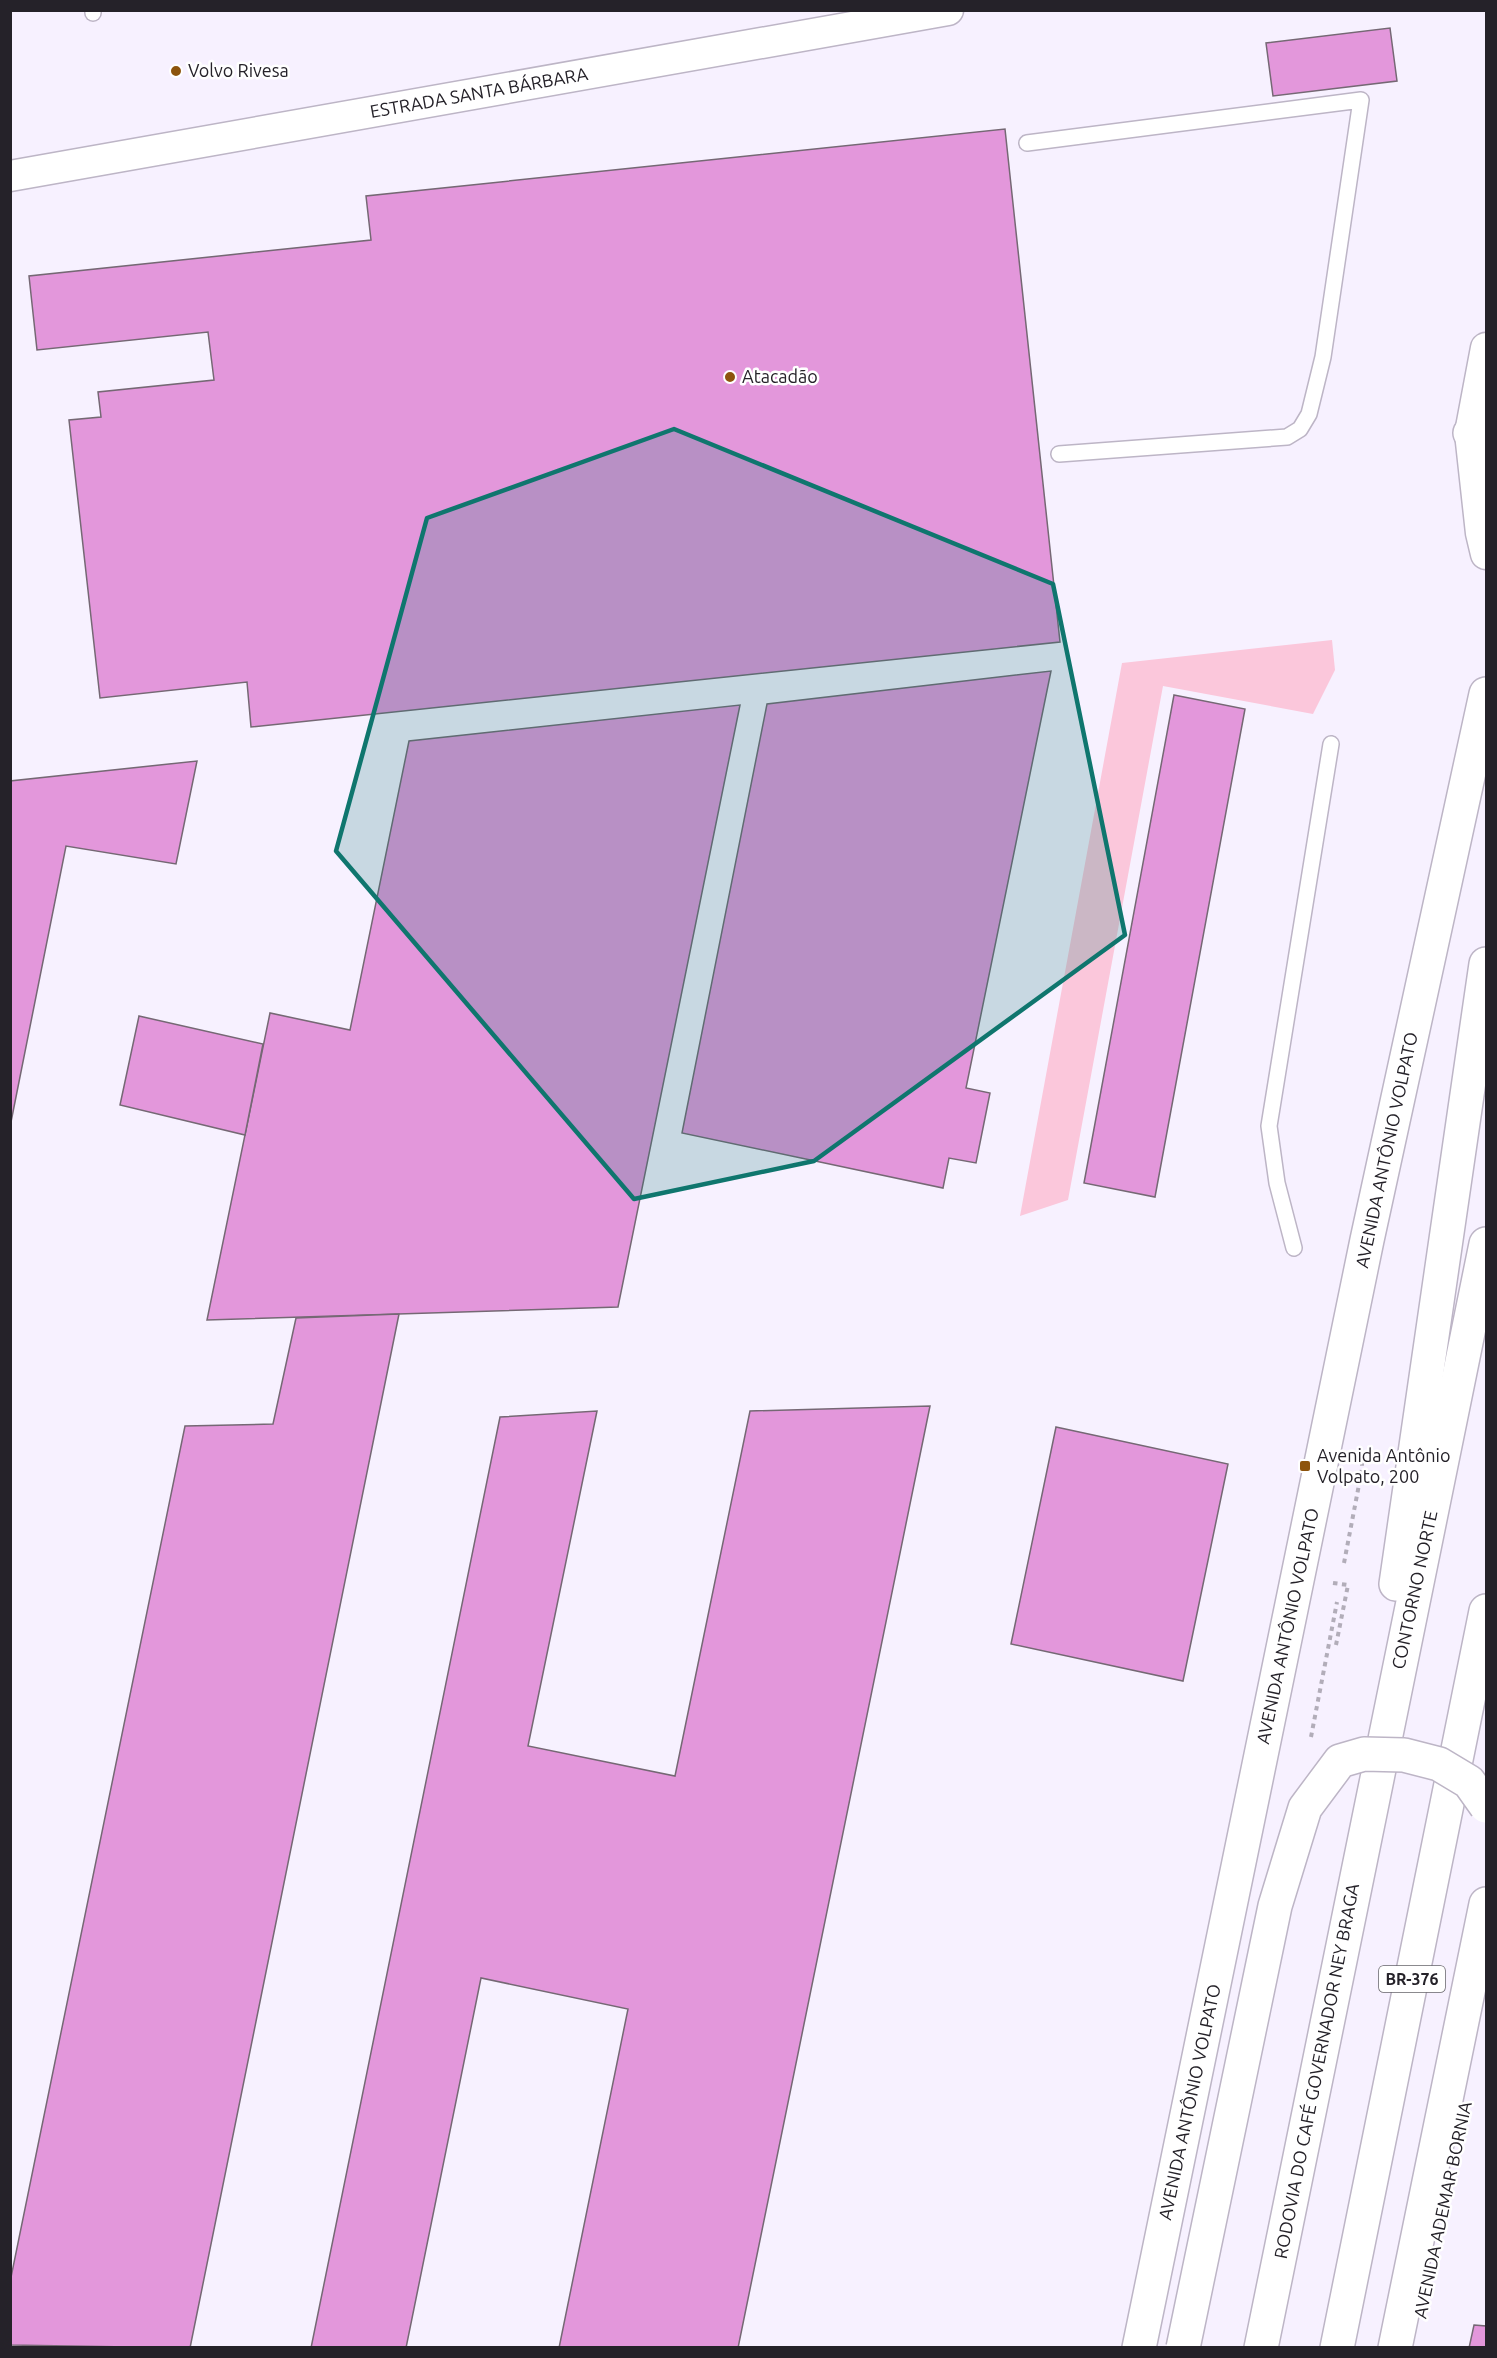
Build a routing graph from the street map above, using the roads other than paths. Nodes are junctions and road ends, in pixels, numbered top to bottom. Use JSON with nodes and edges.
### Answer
{"nodes":[{"id":1,"x":948,"y":10,"type":"edge"},
{"id":2,"x":1027,"y":143,"type":"dead end"},
{"id":3,"x":10,"y":176,"type":"edge"},
{"id":4,"x":1486,"y":348,"type":"edge"},
{"id":5,"x":1478,"y":426,"type":"edge"},
{"id":6,"x":1059,"y":454,"type":"dead end"},
{"id":7,"x":1486,"y":554,"type":"edge"},
{"id":8,"x":1486,"y":694,"type":"edge"},
{"id":9,"x":1330,"y":744,"type":"dead end"},
{"id":10,"x":1486,"y":964,"type":"edge"},
{"id":11,"x":1486,"y":1244,"type":"edge"},
{"id":12,"x":1294,"y":1248,"type":"dead end"},
{"id":13,"x":1486,"y":1611,"type":"edge"},
{"id":14,"x":1373,"y":1794,"type":"junction"},
{"id":15,"x":1486,"y":1806,"type":"edge"},
{"id":16,"x":1486,"y":1904,"type":"edge"},
{"id":17,"x":1486,"y":2003,"type":"edge"},
{"id":18,"x":1139,"y":2348,"type":"edge"},
{"id":19,"x":1183,"y":2348,"type":"edge"},
{"id":20,"x":1261,"y":2348,"type":"edge"},
{"id":21,"x":1337,"y":2348,"type":"edge"},
{"id":22,"x":1395,"y":2348,"type":"edge"},
{"id":23,"x":1415,"y":2348,"type":"edge"}],
"edges":[{"from":1,"to":3,"type":"street","name":"ESTRADA SANTA BÁRBARA"},
{"from":2,"to":6,"type":"lane"},
{"from":4,"to":5,"type":"street"},
{"from":5,"to":7,"type":"street"},
{"from":8,"to":18,"type":"main road","name":"AVENIDA ANTÔNIO VOLPATO"},
{"from":9,"to":12,"type":"lane"},
{"from":10,"to":14,"type":"main road"},
{"from":11,"to":14,"type":"main road","name":"CONTORNO NORTE"},
{"from":13,"to":21,"type":"main road","number":"BR-376"},
{"from":14,"to":20,"type":"main road","name":"RODOVIA DO CAFÉ GOVERNADOR NEY BRAGA"},
{"from":15,"to":19,"type":"main road","bridge":true},
{"from":16,"to":22,"type":"main road"},
{"from":17,"to":23,"type":"main road","name":"AVENIDA ADEMAR BORNIA"}]}
